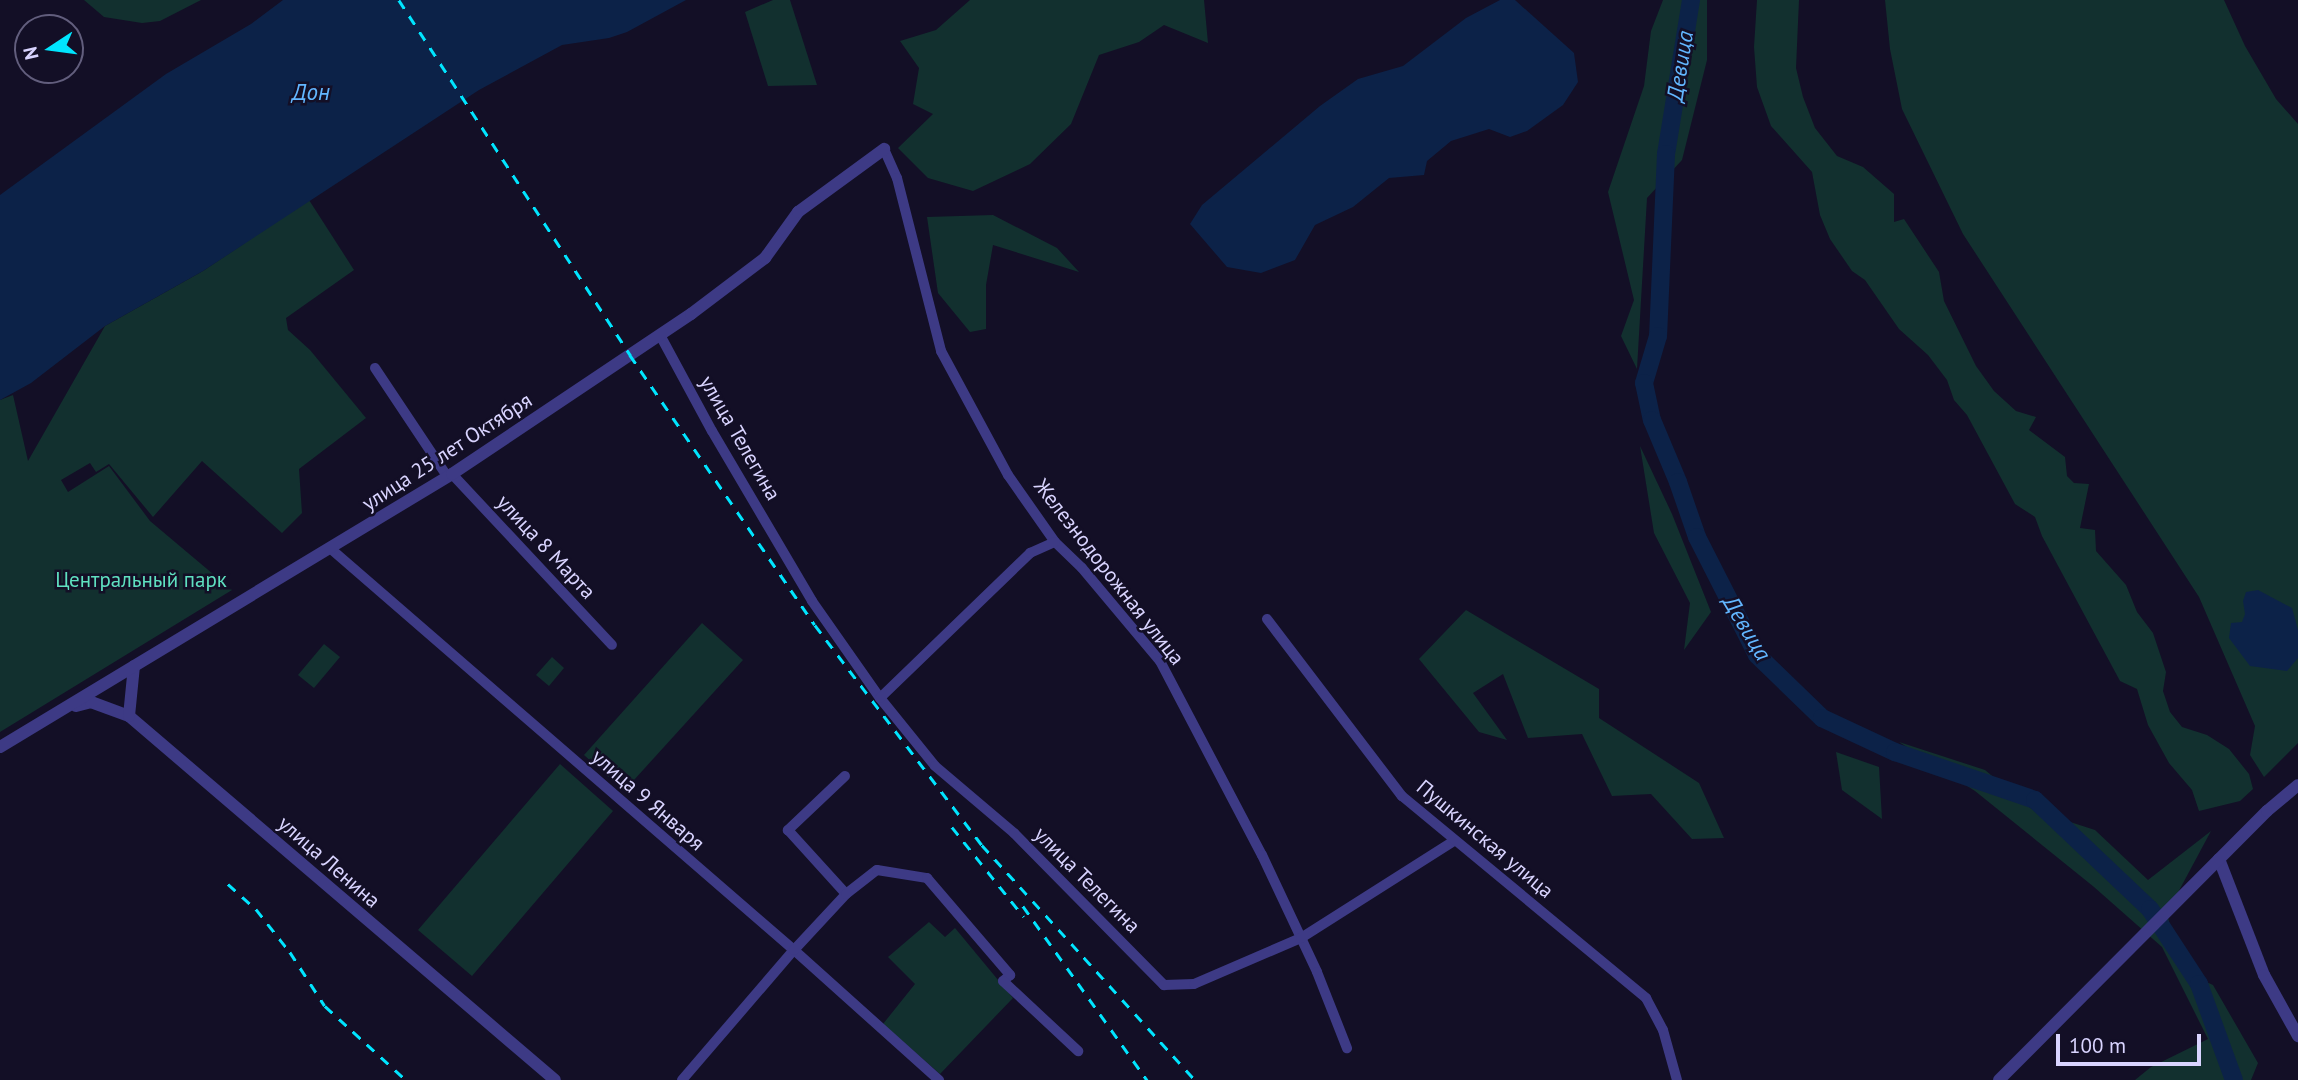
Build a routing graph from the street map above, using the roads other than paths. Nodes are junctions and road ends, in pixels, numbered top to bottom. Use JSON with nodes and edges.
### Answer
{"nodes":[{"id":1,"x":884,"y":149,"type":"joint"},
{"id":2,"x":660,"y":335,"type":"junction"},
{"id":3,"x":375,"y":368,"type":"dead end"},
{"id":4,"x":449,"y":475,"type":"junction"},
{"id":5,"x":1055,"y":542,"type":"junction"},
{"id":6,"x":331,"y":549,"type":"junction"},
{"id":7,"x":1266,"y":619,"type":"dead end"},
{"id":8,"x":612,"y":646,"type":"dead end"},
{"id":9,"x":135,"y":666,"type":"junction"},
{"id":10,"x":880,"y":698,"type":"junction"},
{"id":11,"x":65,"y":709,"type":"junction"},
{"id":12,"x":129,"y":716,"type":"junction"},
{"id":13,"x":0,"y":747,"type":"edge"},
{"id":14,"x":845,"y":776,"type":"dead end"},
{"id":15,"x":2298,"y":785,"type":"edge"},
{"id":16,"x":1454,"y":841,"type":"junction"},
{"id":17,"x":2219,"y":859,"type":"junction"},
{"id":18,"x":846,"y":894,"type":"junction"},
{"id":19,"x":1301,"y":938,"type":"junction"},
{"id":20,"x":794,"y":950,"type":"junction"},
{"id":21,"x":2298,"y":1036,"type":"edge"},
{"id":22,"x":1347,"y":1048,"type":"dead end"},
{"id":23,"x":1078,"y":1051,"type":"dead end"},
{"id":24,"x":555,"y":1080,"type":"edge"},
{"id":25,"x":682,"y":1080,"type":"edge"},
{"id":26,"x":939,"y":1080,"type":"edge"},
{"id":27,"x":1676,"y":1080,"type":"edge"},
{"id":28,"x":1999,"y":1080,"type":"edge"}],
"edges":[{"from":1,"to":2,"type":"street","name":"улица 25 лет Октября"},
{"from":1,"to":5,"type":"street","name":"Железнодорожная улица"},
{"from":2,"to":4,"type":"street","name":"улица 25 лет Октября"},
{"from":2,"to":10,"type":"street","name":"улица Телегина"},
{"from":3,"to":4,"type":"street","name":"улица 8 Марта"},
{"from":4,"to":6,"type":"street","name":"улица 25 лет Октября"},
{"from":4,"to":8,"type":"street","name":"улица 8 Марта"},
{"from":5,"to":10,"type":"street"},
{"from":5,"to":19,"type":"street","name":"Железнодорожная улица"},
{"from":6,"to":9,"type":"street","name":"улица 25 лет Октября"},
{"from":6,"to":20,"type":"street","name":"улица 9 Января"},
{"from":7,"to":16,"type":"street","name":"Пушкинская улица"},
{"from":9,"to":11,"type":"street","name":"улица 25 лет Октября"},
{"from":9,"to":12,"type":"street"},
{"from":10,"to":19,"type":"street","name":"улица Телегина"},
{"from":11,"to":12,"type":"street","name":"улица Ленина"},
{"from":11,"to":13,"type":"street","name":"улица 25 лет Октября"},
{"from":12,"to":24,"type":"street","name":"улица Ленина"},
{"from":14,"to":18,"type":"street"},
{"from":15,"to":17,"type":"street"},
{"from":16,"to":19,"type":"street","name":"улица Телегина"},
{"from":16,"to":27,"type":"street","name":"Пушкинская улица"},
{"from":17,"to":21,"type":"street"},
{"from":17,"to":28,"type":"street"},
{"from":18,"to":20,"type":"street"},
{"from":18,"to":23,"type":"street"},
{"from":19,"to":22,"type":"street","name":"Железнодорожная улица"},
{"from":20,"to":25,"type":"street"},
{"from":20,"to":26,"type":"street","name":"улица 9 Января"}]}
